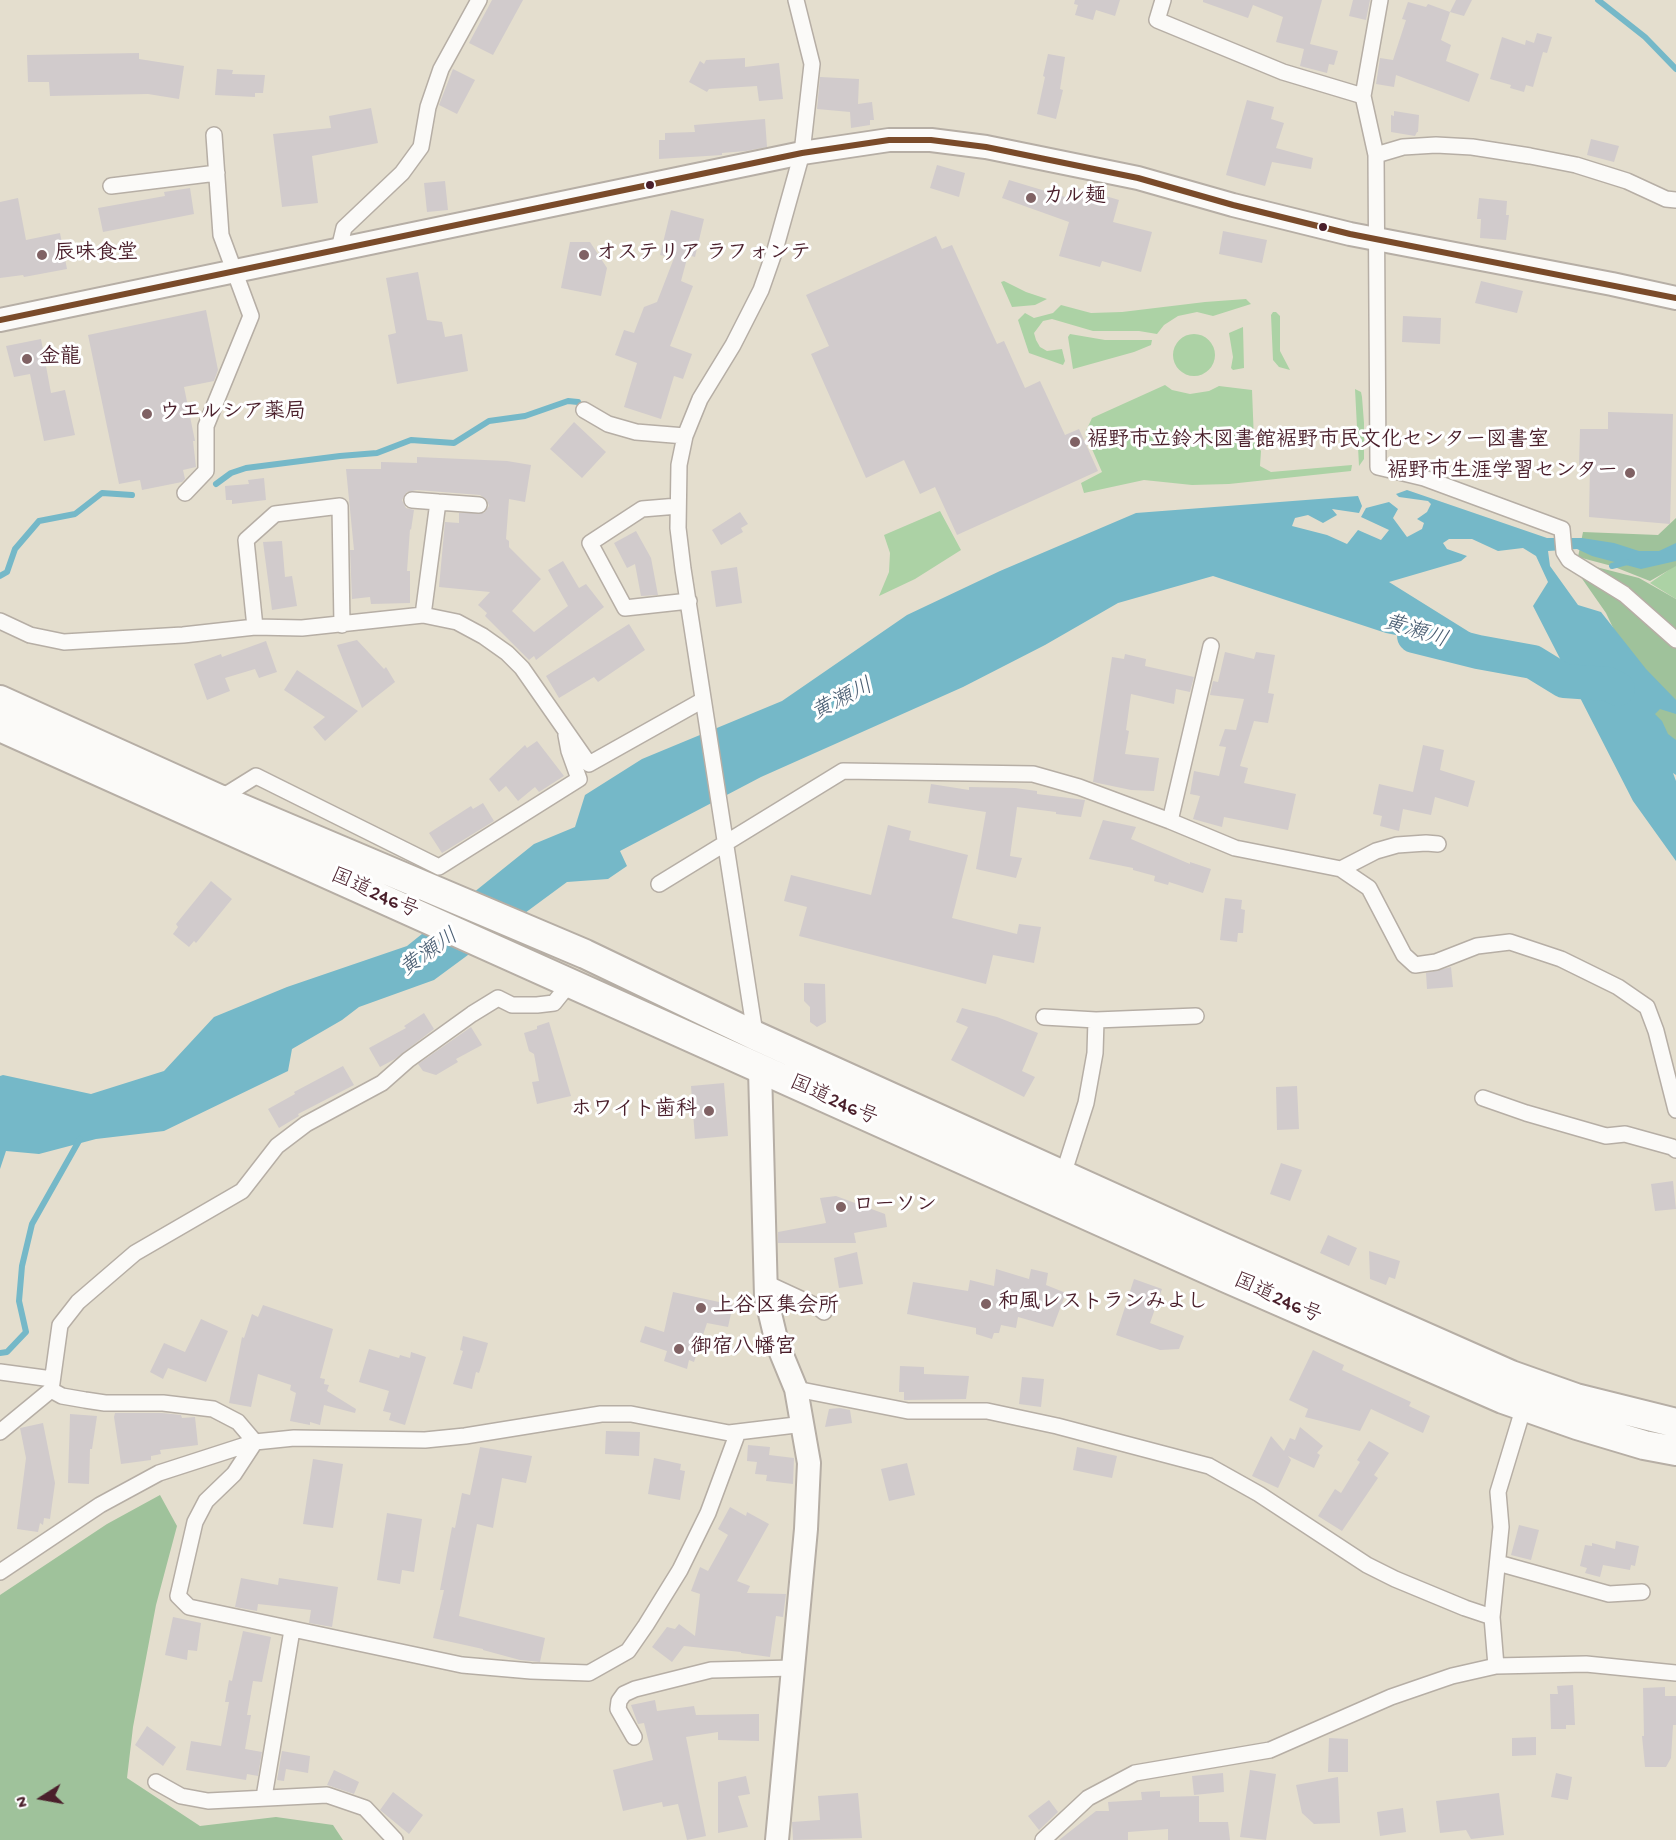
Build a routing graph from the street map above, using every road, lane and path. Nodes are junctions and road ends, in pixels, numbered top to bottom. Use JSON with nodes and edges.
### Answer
{"nodes":[{"id":1,"x":479,"y":0,"type":"edge"},
{"id":2,"x":795,"y":0,"type":"edge"},
{"id":3,"x":1163,"y":0,"type":"edge"},
{"id":4,"x":1380,"y":0,"type":"edge"},
{"id":5,"x":1363,"y":96,"type":"junction"},
{"id":6,"x":214,"y":135,"type":"dead end"},
{"id":7,"x":802,"y":153,"type":"junction"},
{"id":8,"x":1376,"y":154,"type":"junction"},
{"id":9,"x":217,"y":174,"type":"junction"},
{"id":10,"x":111,"y":186,"type":"dead end"},
{"id":11,"x":1676,"y":200,"type":"edge"},
{"id":12,"x":1377,"y":239,"type":"junction"},
{"id":13,"x":339,"y":249,"type":"junction"},
{"id":14,"x":235,"y":271,"type":"junction"},
{"id":15,"x":1676,"y":298,"type":"edge"},
{"id":16,"x":0,"y":320,"type":"edge"},
{"id":17,"x":584,"y":410,"type":"dead end"},
{"id":18,"x":685,"y":436,"type":"junction"},
{"id":19,"x":185,"y":493,"type":"dead end"},
{"id":20,"x":412,"y":500,"type":"dead end"},
{"id":21,"x":438,"y":502,"type":"junction"},
{"id":22,"x":479,"y":505,"type":"dead end"},
{"id":23,"x":678,"y":506,"type":"junction"},
{"id":24,"x":689,"y":601,"type":"junction"},
{"id":25,"x":423,"y":615,"type":"junction"},
{"id":26,"x":0,"y":621,"type":"edge"},
{"id":27,"x":342,"y":625,"type":"junction"},
{"id":28,"x":255,"y":627,"type":"junction"},
{"id":29,"x":1676,"y":640,"type":"edge"},
{"id":30,"x":1211,"y":646,"type":"dead end"},
{"id":31,"x":0,"y":700,"type":"edge"},
{"id":32,"x":703,"y":700,"type":"junction"},
{"id":33,"x":0,"y":727,"type":"edge"},
{"id":34,"x":565,"y":728,"type":"junction"},
{"id":35,"x":219,"y":799,"type":"junction"},
{"id":36,"x":1170,"y":821,"type":"junction"},
{"id":37,"x":725,"y":843,"type":"junction"},
{"id":38,"x":1438,"y":844,"type":"dead end"},
{"id":39,"x":1341,"y":869,"type":"junction"},
{"id":40,"x":659,"y":884,"type":"dead end"},
{"id":41,"x":570,"y":983,"type":"junction"},
{"id":42,"x":1196,"y":1016,"type":"dead end"},
{"id":43,"x":1044,"y":1017,"type":"dead end"},
{"id":44,"x":1096,"y":1020,"type":"junction"},
{"id":45,"x":756,"y":1036,"type":"junction"},
{"id":46,"x":760,"y":1069,"type":"junction"},
{"id":47,"x":1484,"y":1098,"type":"dead end"},
{"id":48,"x":1676,"y":1110,"type":"edge"},
{"id":49,"x":1676,"y":1150,"type":"edge"},
{"id":50,"x":1062,"y":1175,"type":"junction"},
{"id":51,"x":766,"y":1283,"type":"junction"},
{"id":52,"x":824,"y":1312,"type":"dead end"},
{"id":53,"x":0,"y":1372,"type":"edge"},
{"id":54,"x":52,"y":1385,"type":"junction"},
{"id":55,"x":796,"y":1389,"type":"junction"},
{"id":56,"x":1524,"y":1406,"type":"junction"},
{"id":57,"x":1676,"y":1423,"type":"edge"},
{"id":58,"x":804,"y":1424,"type":"junction"},
{"id":59,"x":0,"y":1432,"type":"edge"},
{"id":60,"x":738,"y":1432,"type":"junction"},
{"id":61,"x":255,"y":1442,"type":"junction"},
{"id":62,"x":1676,"y":1451,"type":"edge"},
{"id":63,"x":1498,"y":1563,"type":"junction"},
{"id":64,"x":0,"y":1572,"type":"edge"},
{"id":65,"x":1642,"y":1592,"type":"dead end"},
{"id":66,"x":1492,"y":1617,"type":"junction"},
{"id":67,"x":292,"y":1630,"type":"junction"},
{"id":68,"x":1496,"y":1666,"type":"junction"},
{"id":69,"x":793,"y":1668,"type":"junction"},
{"id":70,"x":1676,"y":1673,"type":"edge"},
{"id":71,"x":634,"y":1737,"type":"dead end"},
{"id":72,"x":156,"y":1782,"type":"dead end"},
{"id":73,"x":264,"y":1797,"type":"junction"},
{"id":74,"x":395,"y":1840,"type":"edge"},
{"id":75,"x":777,"y":1840,"type":"edge"},
{"id":76,"x":1043,"y":1840,"type":"edge"}],
"edges":[{"from":1,"to":13,"type":"street"},
{"from":2,"to":7,"type":"street"},
{"from":3,"to":5,"type":"street"},
{"from":4,"to":5,"type":"street"},
{"from":5,"to":8,"type":"street"},
{"from":6,"to":9,"type":"street"},
{"from":7,"to":12,"type":"main road"},
{"from":7,"to":13,"type":"main road"},
{"from":7,"to":18,"type":"street"},
{"from":8,"to":11,"type":"street"},
{"from":8,"to":12,"type":"street"},
{"from":9,"to":10,"type":"street"},
{"from":9,"to":14,"type":"street"},
{"from":12,"to":15,"type":"main road"},
{"from":12,"to":29,"type":"street"},
{"from":13,"to":14,"type":"main road"},
{"from":14,"to":16,"type":"main road"},
{"from":14,"to":19,"type":"street"},
{"from":17,"to":18,"type":"street"},
{"from":18,"to":23,"type":"street"},
{"from":20,"to":21,"type":"street"},
{"from":21,"to":22,"type":"street"},
{"from":21,"to":25,"type":"street"},
{"from":23,"to":24,"type":"street"},
{"from":23,"to":24,"type":"street"},
{"from":24,"to":32,"type":"street"},
{"from":25,"to":27,"type":"street"},
{"from":25,"to":34,"type":"street"},
{"from":26,"to":28,"type":"street"},
{"from":27,"to":28,"type":"street"},
{"from":27,"to":28,"type":"street"},
{"from":30,"to":36,"type":"street"},
{"from":31,"to":35,"type":"highway","name":"国道246号"},
{"from":32,"to":34,"type":"street"},
{"from":32,"to":37,"type":"street"},
{"from":33,"to":41,"type":"highway","name":"国道246号"},
{"from":34,"to":35,"type":"street"},
{"from":35,"to":45,"type":"highway","name":"国道246号"},
{"from":36,"to":37,"type":"street"},
{"from":36,"to":39,"type":"street"},
{"from":37,"to":40,"type":"street"},
{"from":37,"to":45,"type":"street"},
{"from":38,"to":39,"type":"street"},
{"from":39,"to":48,"type":"street"},
{"from":41,"to":46,"type":"highway","name":"国道246号"},
{"from":41,"to":54,"type":"street"},
{"from":42,"to":44,"type":"street"},
{"from":43,"to":44,"type":"street"},
{"from":44,"to":50,"type":"street"},
{"from":45,"to":46,"type":"street"},
{"from":45,"to":50,"type":"highway","name":"国道246号"},
{"from":46,"to":51,"type":"main road"},
{"from":46,"to":56,"type":"highway","name":"国道246号"},
{"from":47,"to":49,"type":"street"},
{"from":50,"to":57,"type":"highway","name":"国道246号"},
{"from":51,"to":52,"type":"street"},
{"from":51,"to":55,"type":"main road"},
{"from":53,"to":54,"type":"street"},
{"from":54,"to":59,"type":"street"},
{"from":54,"to":61,"type":"street"},
{"from":55,"to":58,"type":"main road"},
{"from":55,"to":66,"type":"street"},
{"from":56,"to":62,"type":"highway","name":"国道246号"},
{"from":56,"to":63,"type":"street"},
{"from":58,"to":60,"type":"street"},
{"from":58,"to":69,"type":"main road"},
{"from":60,"to":61,"type":"street"},
{"from":60,"to":67,"type":"street"},
{"from":61,"to":64,"type":"street"},
{"from":61,"to":67,"type":"street"},
{"from":63,"to":65,"type":"street"},
{"from":63,"to":66,"type":"street"},
{"from":66,"to":68,"type":"street"},
{"from":67,"to":73,"type":"street"},
{"from":68,"to":70,"type":"street"},
{"from":68,"to":76,"type":"street"},
{"from":69,"to":71,"type":"street"},
{"from":69,"to":75,"type":"main road"},
{"from":72,"to":73,"type":"street"},
{"from":73,"to":74,"type":"street"}]}
